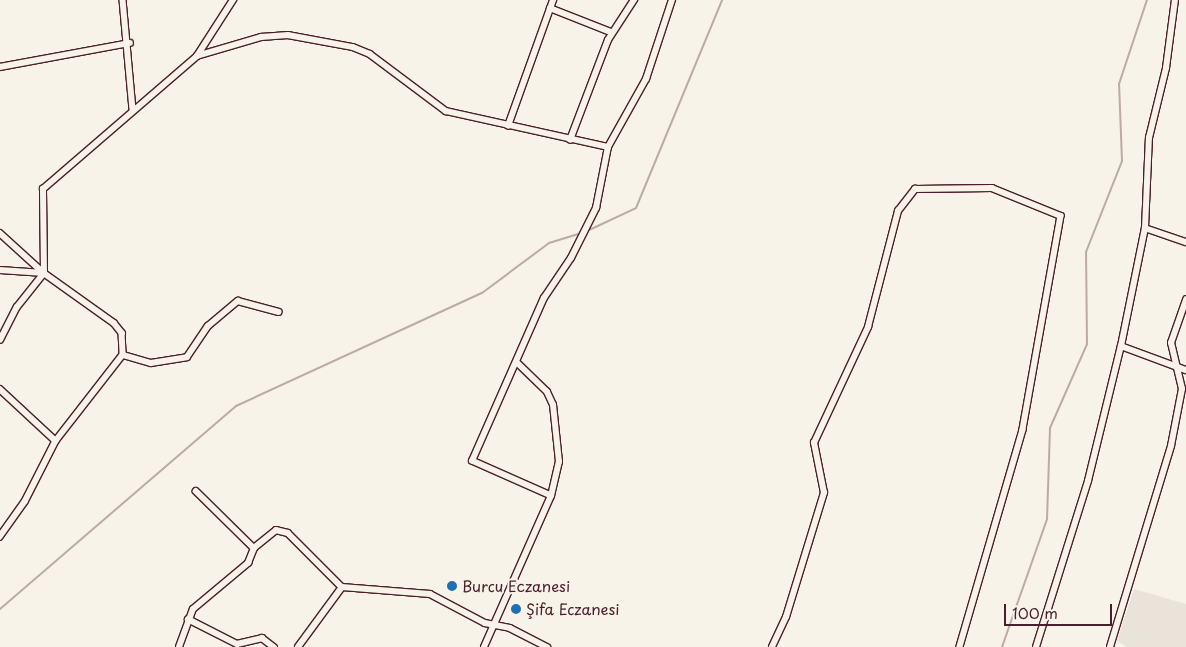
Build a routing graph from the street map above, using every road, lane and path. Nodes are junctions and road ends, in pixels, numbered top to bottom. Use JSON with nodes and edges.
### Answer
{"nodes":[{"id":1,"x":124,"y":0,"type":"edge"},
{"id":2,"x":233,"y":0,"type":"edge"},
{"id":3,"x":553,"y":0,"type":"edge"},
{"id":4,"x":634,"y":0,"type":"edge"},
{"id":5,"x":672,"y":0,"type":"edge"},
{"id":6,"x":1175,"y":0,"type":"edge"},
{"id":7,"x":550,"y":8,"type":"junction"},
{"id":8,"x":611,"y":32,"type":"junction"},
{"id":9,"x":130,"y":43,"type":"junction"},
{"id":10,"x":197,"y":56,"type":"junction"},
{"id":11,"x":0,"y":67,"type":"edge"},
{"id":12,"x":133,"y":109,"type":"junction"},
{"id":13,"x":508,"y":126,"type":"junction"},
{"id":14,"x":570,"y":140,"type":"junction"},
{"id":15,"x":608,"y":147,"type":"junction"},
{"id":16,"x":1145,"y":228,"type":"junction"},
{"id":17,"x":0,"y":233,"type":"edge"},
{"id":18,"x":1186,"y":242,"type":"edge"},
{"id":19,"x":0,"y":270,"type":"edge"},
{"id":20,"x":44,"y":273,"type":"junction"},
{"id":21,"x":1186,"y":300,"type":"edge"},
{"id":22,"x":278,"y":312,"type":"dead end"},
{"id":23,"x":0,"y":340,"type":"edge"},
{"id":24,"x":1121,"y":346,"type":"junction"},
{"id":25,"x":123,"y":355,"type":"junction"},
{"id":26,"x":518,"y":364,"type":"junction"},
{"id":27,"x":1183,"y":369,"type":"edge"},
{"id":28,"x":0,"y":389,"type":"edge"},
{"id":29,"x":56,"y":441,"type":"junction"},
{"id":30,"x":196,"y":491,"type":"dead end"},
{"id":31,"x":552,"y":496,"type":"junction"},
{"id":32,"x":0,"y":537,"type":"edge"},
{"id":33,"x":254,"y":548,"type":"junction"},
{"id":34,"x":342,"y":587,"type":"junction"},
{"id":35,"x":188,"y":619,"type":"junction"},
{"id":36,"x":496,"y":624,"type":"junction"},
{"id":37,"x":179,"y":647,"type":"edge"},
{"id":38,"x":274,"y":647,"type":"edge"},
{"id":39,"x":298,"y":647,"type":"edge"},
{"id":40,"x":484,"y":647,"type":"edge"},
{"id":41,"x":547,"y":647,"type":"edge"},
{"id":42,"x":772,"y":647,"type":"edge"},
{"id":43,"x":960,"y":647,"type":"edge"},
{"id":44,"x":1036,"y":647,"type":"edge"},
{"id":45,"x":1110,"y":647,"type":"edge"}],
"edges":[{"from":1,"to":9,"type":"street"},
{"from":2,"to":10,"type":"street"},
{"from":3,"to":7,"type":"street"},
{"from":4,"to":8,"type":"street"},
{"from":5,"to":15,"type":"street"},
{"from":6,"to":16,"type":"street"},
{"from":7,"to":8,"type":"street"},
{"from":7,"to":13,"type":"street"},
{"from":8,"to":14,"type":"street"},
{"from":9,"to":11,"type":"street"},
{"from":9,"to":12,"type":"street"},
{"from":10,"to":12,"type":"street"},
{"from":10,"to":13,"type":"street"},
{"from":12,"to":20,"type":"street"},
{"from":13,"to":14,"type":"street"},
{"from":14,"to":15,"type":"street"},
{"from":15,"to":26,"type":"street"},
{"from":16,"to":18,"type":"street"},
{"from":16,"to":24,"type":"street"},
{"from":17,"to":20,"type":"street"},
{"from":19,"to":20,"type":"street"},
{"from":20,"to":23,"type":"street"},
{"from":20,"to":25,"type":"street"},
{"from":21,"to":27,"type":"street"},
{"from":22,"to":25,"type":"street"},
{"from":24,"to":27,"type":"street"},
{"from":24,"to":44,"type":"street"},
{"from":25,"to":29,"type":"street"},
{"from":26,"to":31,"type":"street"},
{"from":26,"to":31,"type":"street"},
{"from":27,"to":45,"type":"street"},
{"from":28,"to":29,"type":"street"},
{"from":29,"to":32,"type":"street"},
{"from":30,"to":33,"type":"street"},
{"from":31,"to":36,"type":"street"},
{"from":33,"to":34,"type":"street"},
{"from":33,"to":35,"type":"street"},
{"from":34,"to":36,"type":"street"},
{"from":34,"to":39,"type":"street"},
{"from":35,"to":37,"type":"street"},
{"from":35,"to":38,"type":"street"},
{"from":36,"to":40,"type":"street"},
{"from":36,"to":41,"type":"street"},
{"from":42,"to":43,"type":"street"}]}
